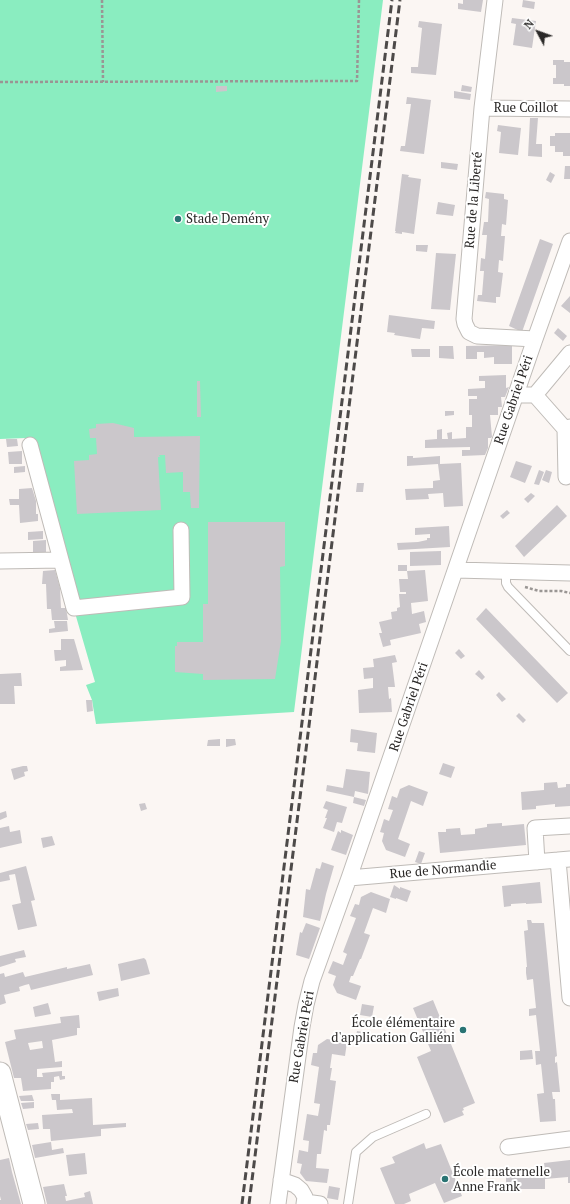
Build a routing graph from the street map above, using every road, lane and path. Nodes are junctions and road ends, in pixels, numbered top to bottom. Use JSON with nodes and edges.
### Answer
{"nodes":[{"id":1,"x":102,"y":0,"type":"edge"},
{"id":2,"x":359,"y":0,"type":"edge"},
{"id":3,"x":495,"y":0,"type":"edge"},
{"id":4,"x":0,"y":82,"type":"edge"},
{"id":5,"x":103,"y":82,"type":"junction"},
{"id":6,"x":482,"y":108,"type":"junction"},
{"id":7,"x":570,"y":108,"type":"edge"},
{"id":8,"x":570,"y":241,"type":"edge"},
{"id":9,"x":535,"y":339,"type":"junction"},
{"id":10,"x":570,"y":353,"type":"edge"},
{"id":11,"x":516,"y":395,"type":"junction"},
{"id":12,"x":535,"y":395,"type":"junction"},
{"id":13,"x":568,"y":428,"type":"edge"},
{"id":14,"x":30,"y":445,"type":"dead end"},
{"id":15,"x":566,"y":477,"type":"dead end"},
{"id":16,"x":181,"y":530,"type":"dead end"},
{"id":17,"x":61,"y":560,"type":"junction"},
{"id":18,"x":0,"y":561,"type":"edge"},
{"id":19,"x":456,"y":570,"type":"junction"},
{"id":20,"x":506,"y":572,"type":"junction"},
{"id":21,"x":570,"y":573,"type":"edge"},
{"id":22,"x":570,"y":651,"type":"edge"},
{"id":23,"x":570,"y":826,"type":"edge"},
{"id":24,"x":564,"y":859,"type":"edge"},
{"id":25,"x":537,"y":862,"type":"junction"},
{"id":26,"x":349,"y":878,"type":"junction"},
{"id":27,"x":570,"y":998,"type":"edge"},
{"id":28,"x":0,"y":1073,"type":"edge"},
{"id":29,"x":426,"y":1114,"type":"dead end"},
{"id":30,"x":570,"y":1139,"type":"edge"},
{"id":31,"x":508,"y":1146,"type":"dead end"},
{"id":32,"x":281,"y":1180,"type":"junction"},
{"id":33,"x":310,"y":1203,"type":"edge"},
{"id":34,"x":34,"y":1204,"type":"edge"},
{"id":35,"x":278,"y":1204,"type":"edge"},
{"id":36,"x":348,"y":1204,"type":"edge"}],
"edges":[{"from":1,"to":5,"type":"path"},
{"from":2,"to":5,"type":"path"},
{"from":3,"to":6,"type":"street","name":"Rue de la Liberté"},
{"from":4,"to":5,"type":"path"},
{"from":6,"to":7,"type":"street","name":"Rue Coillot"},
{"from":6,"to":9,"type":"street","name":"Rue de la Liberté"},
{"from":8,"to":9,"type":"street","name":"Rue Gabriel Péri"},
{"from":9,"to":11,"type":"street","name":"Rue Gabriel Péri"},
{"from":10,"to":12,"type":"street"},
{"from":11,"to":12,"type":"street"},
{"from":11,"to":19,"type":"street","name":"Rue Gabriel Péri"},
{"from":12,"to":13,"type":"street"},
{"from":13,"to":15,"type":"street"},
{"from":14,"to":17,"type":"street"},
{"from":16,"to":17,"type":"street"},
{"from":17,"to":18,"type":"street"},
{"from":19,"to":20,"type":"street"},
{"from":19,"to":26,"type":"street","name":"Rue Gabriel Péri"},
{"from":20,"to":21,"type":"street"},
{"from":20,"to":22,"type":"lane"},
{"from":23,"to":25,"type":"street"},
{"from":24,"to":25,"type":"street","name":"Rue de Normandie"},
{"from":24,"to":27,"type":"street"},
{"from":25,"to":26,"type":"street","name":"Rue de Normandie"},
{"from":26,"to":32,"type":"street","name":"Rue Gabriel Péri"},
{"from":28,"to":34,"type":"main road"},
{"from":29,"to":36,"type":"lane"},
{"from":30,"to":31,"type":"street"},
{"from":32,"to":33,"type":"street"},
{"from":32,"to":35,"type":"street","name":"Rue Gabriel Péri"}]}
